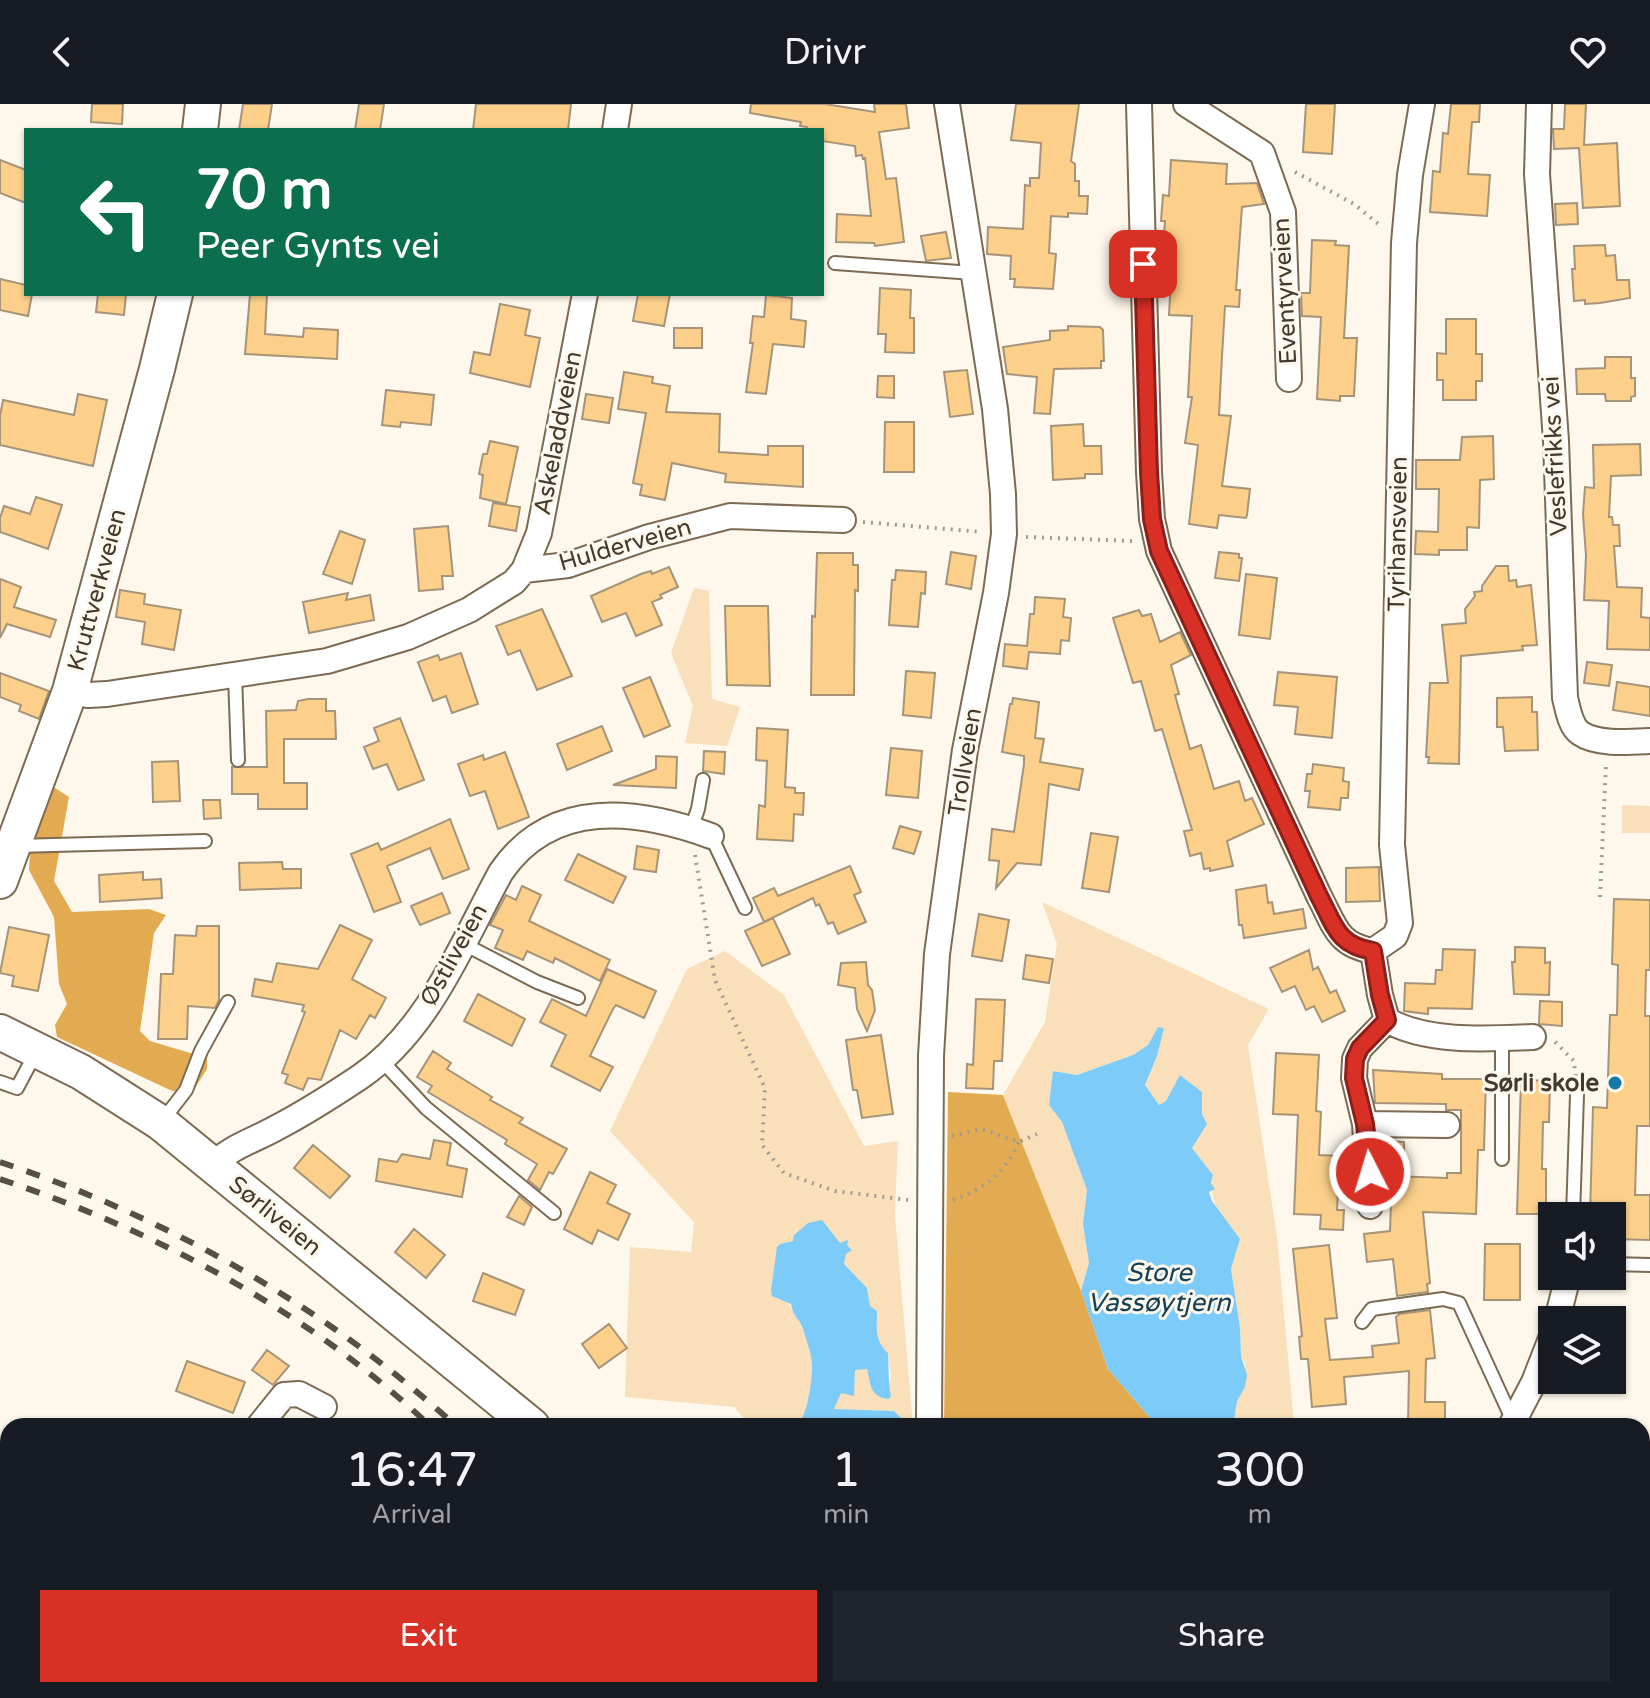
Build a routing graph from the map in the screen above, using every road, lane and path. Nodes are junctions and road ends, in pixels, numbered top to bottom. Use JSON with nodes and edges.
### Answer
{"nodes":[{"id":1,"x":203,"y":104,"type":"edge"},
{"id":2,"x":619,"y":104,"type":"edge"},
{"id":3,"x":947,"y":104,"type":"edge"},
{"id":4,"x":1139,"y":104,"type":"edge"},
{"id":5,"x":1186,"y":104,"type":"edge"},
{"id":6,"x":1422,"y":104,"type":"edge"},
{"id":7,"x":1539,"y":104,"type":"edge"},
{"id":8,"x":200,"y":128,"type":"edge"},
{"id":9,"x":615,"y":128,"type":"edge"},
{"id":10,"x":1262,"y":153,"type":"junction"},
{"id":11,"x":1404,"y":243,"type":"junction"},
{"id":12,"x":835,"y":263,"type":"dead end"},
{"id":13,"x":973,"y":273,"type":"junction"},
{"id":14,"x":175,"y":296,"type":"edge"},
{"id":15,"x":585,"y":296,"type":"edge"},
{"id":16,"x":1289,"y":379,"type":"dead end"},
{"id":17,"x":843,"y":520,"type":"joint"},
{"id":18,"x":1004,"y":534,"type":"junction"},
{"id":19,"x":1155,"y":538,"type":"junction"},
{"id":20,"x":524,"y":570,"type":"junction"},
{"id":21,"x":235,"y":675,"type":"junction"},
{"id":22,"x":70,"y":691,"type":"junction"},
{"id":23,"x":1650,"y":741,"type":"edge"},
{"id":24,"x":1608,"y":742,"type":"junction"},
{"id":25,"x":238,"y":760,"type":"dead end"},
{"id":26,"x":703,"y":780,"type":"dead end"},
{"id":27,"x":701,"y":833,"type":"junction"},
{"id":28,"x":205,"y":841,"type":"dead end"},
{"id":29,"x":13,"y":846,"type":"junction"},
{"id":30,"x":0,"y":881,"type":"edge"},
{"id":31,"x":1600,"y":897,"type":"dead end"},
{"id":32,"x":745,"y":908,"type":"dead end"},
{"id":33,"x":462,"y":943,"type":"junction"},
{"id":34,"x":1373,"y":951,"type":"junction"},
{"id":35,"x":578,"y":998,"type":"dead end"},
{"id":36,"x":228,"y":1002,"type":"dead end"},
{"id":37,"x":1387,"y":1020,"type":"junction"},
{"id":38,"x":0,"y":1032,"type":"edge"},
{"id":39,"x":1533,"y":1037,"type":"joint"},
{"id":40,"x":1502,"y":1039,"type":"junction"},
{"id":41,"x":38,"y":1049,"type":"junction"},
{"id":42,"x":382,"y":1061,"type":"junction"},
{"id":43,"x":0,"y":1082,"type":"edge"},
{"id":44,"x":1577,"y":1095,"type":"joint"},
{"id":45,"x":161,"y":1123,"type":"junction"},
{"id":46,"x":1365,"y":1124,"type":"junction"},
{"id":47,"x":1447,"y":1125,"type":"dead end"},
{"id":48,"x":1037,"y":1134,"type":"dead end"},
{"id":49,"x":931,"y":1141,"type":"junction"},
{"id":50,"x":1019,"y":1142,"type":"junction"},
{"id":51,"x":1502,"y":1159,"type":"dead end"},
{"id":52,"x":213,"y":1165,"type":"junction"},
{"id":53,"x":1573,"y":1202,"type":"edge"},
{"id":54,"x":930,"y":1203,"type":"junction"},
{"id":55,"x":1370,"y":1206,"type":"dead end"},
{"id":56,"x":554,"y":1213,"type":"dead end"},
{"id":57,"x":1626,"y":1264,"type":"edge"},
{"id":58,"x":1650,"y":1265,"type":"edge"},
{"id":59,"x":1362,"y":1322,"type":"dead end"},
{"id":60,"x":1538,"y":1372,"type":"edge"},
{"id":61,"x":324,"y":1407,"type":"dead end"},
{"id":62,"x":265,"y":1418,"type":"edge"},
{"id":63,"x":522,"y":1418,"type":"edge"},
{"id":64,"x":929,"y":1418,"type":"edge"},
{"id":65,"x":1509,"y":1418,"type":"edge"},
{"id":66,"x":1515,"y":1418,"type":"edge"}],
"edges":[{"from":1,"to":8,"type":"street"},
{"from":2,"to":9,"type":"street"},
{"from":3,"to":13,"type":"street","name":"Trollveien"},
{"from":4,"to":19,"type":"street"},
{"from":5,"to":10,"type":"street"},
{"from":6,"to":11,"type":"street","name":"Tyrihansveien"},
{"from":7,"to":24,"type":"street","name":"Veslefrikks vei"},
{"from":10,"to":11,"type":"path"},
{"from":10,"to":16,"type":"street","name":"Eventyrveien"},
{"from":11,"to":34,"type":"street","name":"Tyrihansveien"},
{"from":12,"to":13,"type":"lane"},
{"from":13,"to":18,"type":"street","name":"Trollveien"},
{"from":14,"to":22,"type":"street","name":"Kruttverkveien"},
{"from":15,"to":20,"type":"street","name":"Askeladdveien"},
{"from":17,"to":18,"type":"path"},
{"from":17,"to":20,"type":"street","name":"Hulderveien"},
{"from":18,"to":19,"type":"path"},
{"from":18,"to":49,"type":"street","name":"Trollveien"},
{"from":19,"to":34,"type":"street"},
{"from":20,"to":21,"type":"street","name":"Hulderveien"},
{"from":21,"to":22,"type":"street","name":"Hulderveien"},
{"from":21,"to":25,"type":"lane"},
{"from":22,"to":29,"type":"street","name":"Kruttverkveien"},
{"from":23,"to":24,"type":"street","name":"Veslefrikks vei"},
{"from":24,"to":31,"type":"path"},
{"from":26,"to":27,"type":"lane"},
{"from":27,"to":32,"type":"lane"},
{"from":27,"to":33,"type":"street","name":"Østliveien"},
{"from":27,"to":54,"type":"path"},
{"from":28,"to":29,"type":"lane"},
{"from":29,"to":30,"type":"street","name":"Kruttverkveien"},
{"from":33,"to":35,"type":"lane"},
{"from":33,"to":42,"type":"street","name":"Østliveien"},
{"from":34,"to":37,"type":"street"},
{"from":36,"to":45,"type":"lane"},
{"from":37,"to":40,"type":"street"},
{"from":37,"to":46,"type":"street"},
{"from":38,"to":41,"type":"street","name":"Sørliveien"},
{"from":39,"to":40,"type":"street"},
{"from":39,"to":44,"type":"path"},
{"from":40,"to":51,"type":"lane"},
{"from":41,"to":43,"type":"lane"},
{"from":41,"to":45,"type":"street","name":"Sørliveien"},
{"from":42,"to":52,"type":"street","name":"Østliveien"},
{"from":42,"to":56,"type":"lane"},
{"from":44,"to":53,"type":"lane"},
{"from":45,"to":52,"type":"street","name":"Sørliveien"},
{"from":46,"to":47,"type":"street"},
{"from":46,"to":55,"type":"street"},
{"from":48,"to":50,"type":"path"},
{"from":49,"to":50,"type":"path"},
{"from":49,"to":54,"type":"street","name":"Trollveien"},
{"from":50,"to":54,"type":"path"},
{"from":52,"to":63,"type":"street","name":"Sørliveien"},
{"from":54,"to":64,"type":"street","name":"Trollveien"},
{"from":57,"to":58,"type":"lane"},
{"from":59,"to":65,"type":"lane"},
{"from":60,"to":66,"type":"street"},
{"from":61,"to":62,"type":"street"}]}
